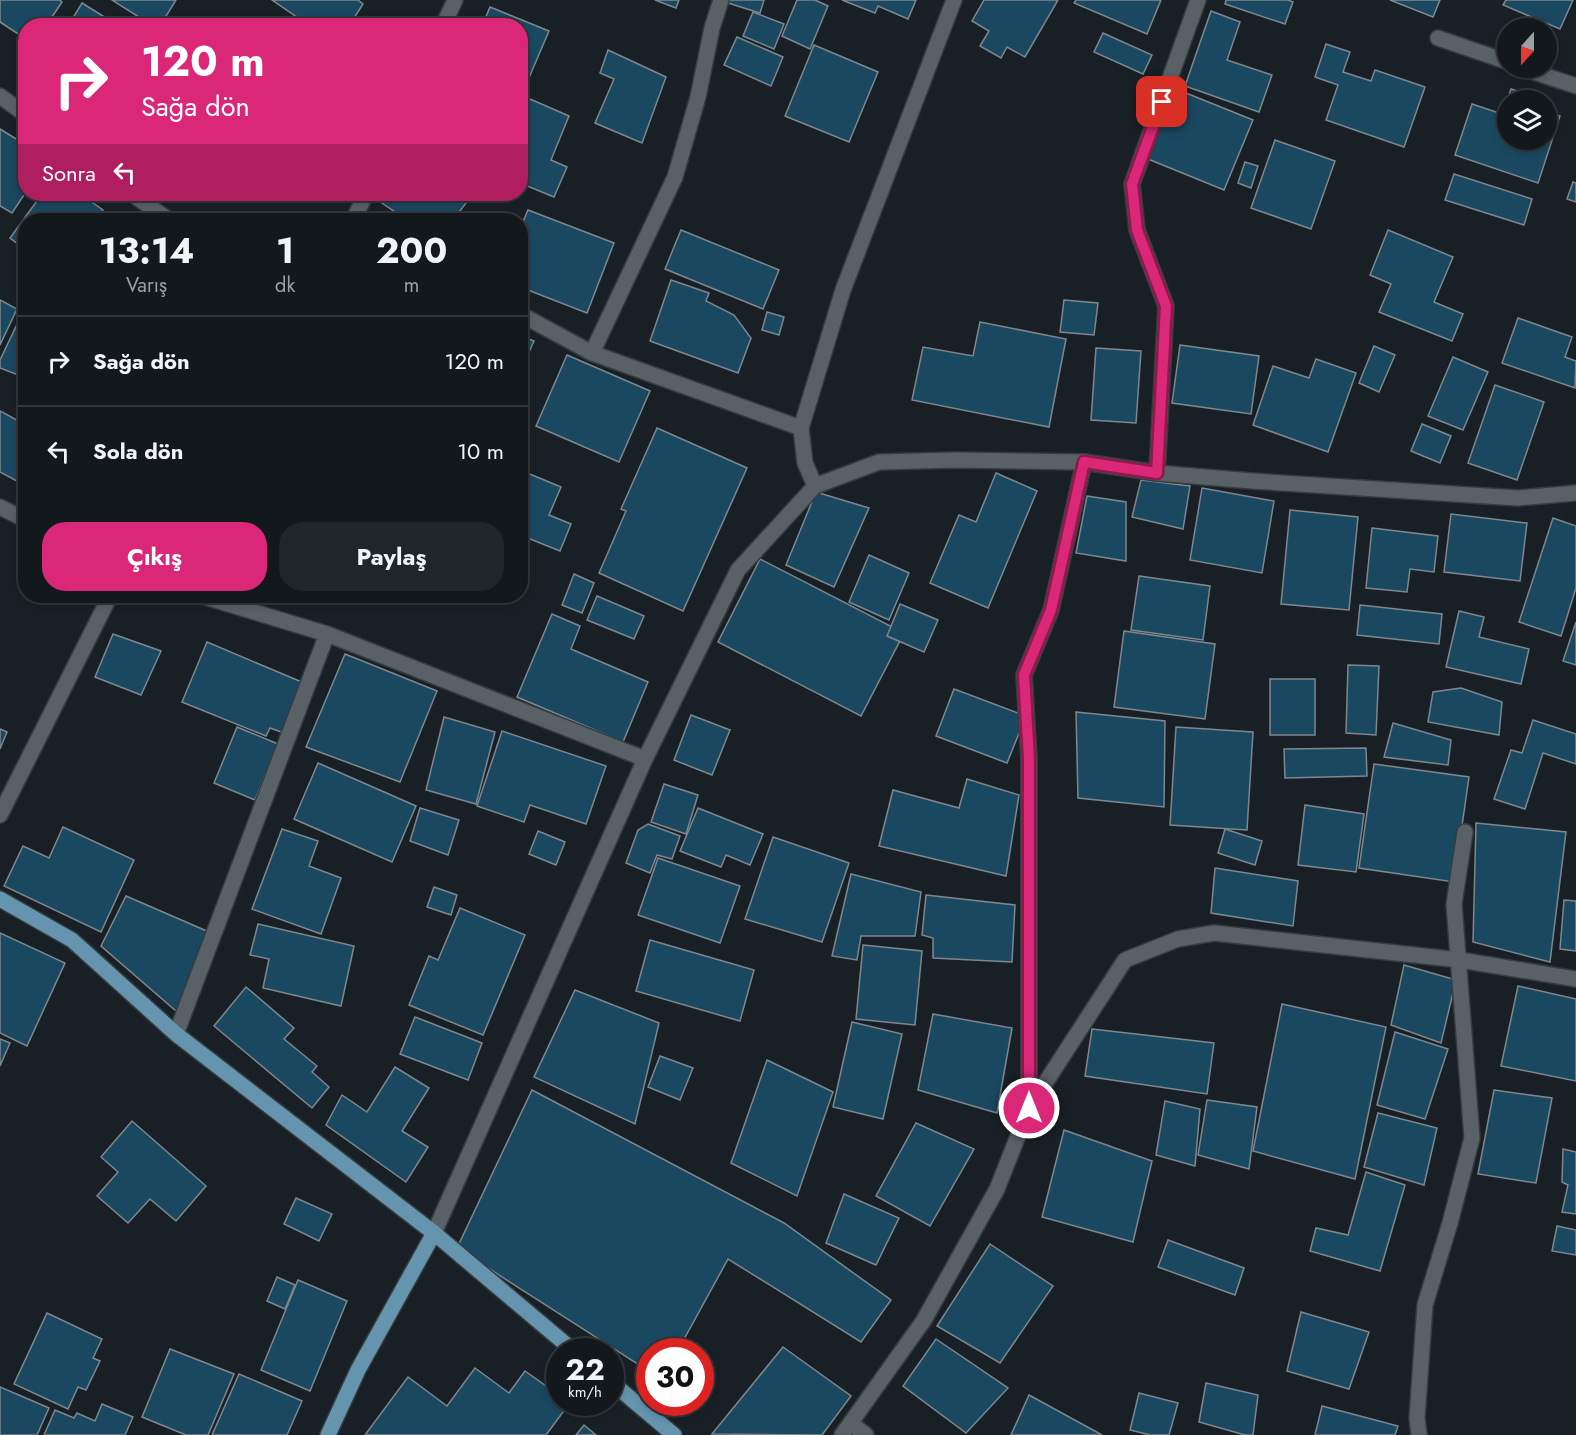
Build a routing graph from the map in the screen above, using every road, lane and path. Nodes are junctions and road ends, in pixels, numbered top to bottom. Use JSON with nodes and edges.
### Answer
{"nodes":[{"id":1,"x":455,"y":0,"type":"edge"},
{"id":2,"x":721,"y":0,"type":"edge"},
{"id":3,"x":954,"y":0,"type":"edge"},
{"id":4,"x":1198,"y":0,"type":"edge"},
{"id":5,"x":447,"y":18,"type":"edge"},
{"id":6,"x":1438,"y":38,"type":"dead end"},
{"id":7,"x":1497,"y":58,"type":"edge"},
{"id":8,"x":1552,"y":78,"type":"edge"},
{"id":9,"x":1576,"y":86,"type":"edge"},
{"id":10,"x":0,"y":96,"type":"edge"},
{"id":11,"x":18,"y":109,"type":"edge"},
{"id":12,"x":142,"y":201,"type":"edge"},
{"id":13,"x":159,"y":213,"type":"edge"},
{"id":14,"x":528,"y":318,"type":"edge"},
{"id":15,"x":592,"y":353,"type":"junction"},
{"id":16,"x":801,"y":428,"type":"junction"},
{"id":17,"x":1084,"y":462,"type":"junction"},
{"id":18,"x":1157,"y":473,"type":"junction"},
{"id":19,"x":815,"y":486,"type":"junction"},
{"id":20,"x":1576,"y":493,"type":"edge"},
{"id":21,"x":0,"y":507,"type":"edge"},
{"id":22,"x":18,"y":516,"type":"edge"},
{"id":23,"x":106,"y":603,"type":"edge"},
{"id":24,"x":225,"y":603,"type":"edge"},
{"id":25,"x":327,"y":634,"type":"junction"},
{"id":26,"x":645,"y":759,"type":"junction"},
{"id":27,"x":0,"y":814,"type":"edge"},
{"id":28,"x":1465,"y":832,"type":"dead end"},
{"id":29,"x":0,"y":899,"type":"edge"},
{"id":30,"x":1460,"y":960,"type":"junction"},
{"id":31,"x":1576,"y":979,"type":"edge"},
{"id":32,"x":176,"y":1034,"type":"junction"},
{"id":33,"x":1029,"y":1108,"type":"junction"},
{"id":34,"x":434,"y":1233,"type":"junction"},
{"id":35,"x":558,"y":1338,"type":"edge"},
{"id":36,"x":624,"y":1393,"type":"edge"},
{"id":37,"x":846,"y":1429,"type":"edge"},
{"id":38,"x":328,"y":1435,"type":"edge"},
{"id":39,"x":674,"y":1435,"type":"edge"},
{"id":40,"x":866,"y":1435,"type":"edge"},
{"id":41,"x":1419,"y":1435,"type":"edge"}],
"edges":[{"from":1,"to":5,"type":"street"},
{"from":2,"to":15,"type":"street"},
{"from":3,"to":16,"type":"street"},
{"from":4,"to":18,"type":"street"},
{"from":6,"to":7,"type":"street"},
{"from":8,"to":9,"type":"street"},
{"from":10,"to":11,"type":"street"},
{"from":12,"to":13,"type":"street"},
{"from":14,"to":15,"type":"street"},
{"from":15,"to":16,"type":"street"},
{"from":16,"to":19,"type":"street"},
{"from":17,"to":18,"type":"street"},
{"from":17,"to":19,"type":"street"},
{"from":17,"to":33,"type":"street"},
{"from":18,"to":20,"type":"street"},
{"from":19,"to":26,"type":"street"},
{"from":21,"to":22,"type":"street"},
{"from":23,"to":27,"type":"street"},
{"from":24,"to":25,"type":"street"},
{"from":25,"to":26,"type":"street"},
{"from":25,"to":32,"type":"street"},
{"from":26,"to":34,"type":"street"},
{"from":28,"to":30,"type":"street"},
{"from":29,"to":32,"type":"main road"},
{"from":30,"to":31,"type":"street"},
{"from":30,"to":33,"type":"street"},
{"from":30,"to":41,"type":"street"},
{"from":32,"to":34,"type":"main road"},
{"from":33,"to":37,"type":"street"},
{"from":34,"to":35,"type":"main road"},
{"from":34,"to":38,"type":"main road"},
{"from":36,"to":39,"type":"main road"},
{"from":37,"to":40,"type":"street"}]}
